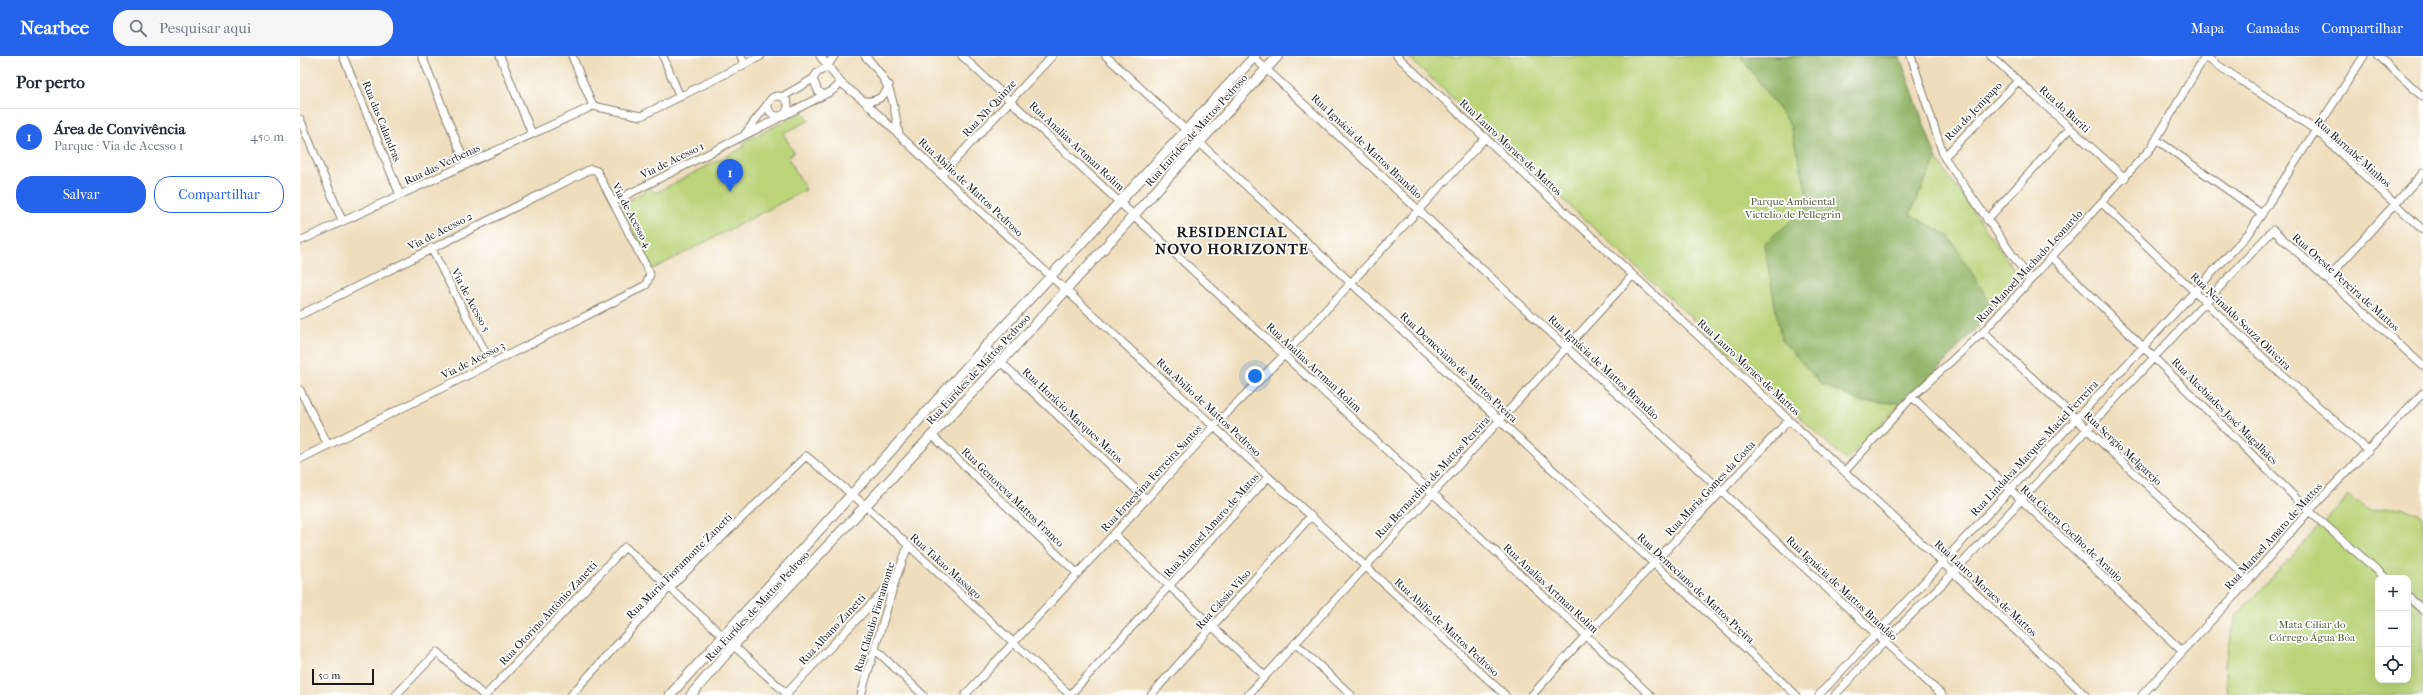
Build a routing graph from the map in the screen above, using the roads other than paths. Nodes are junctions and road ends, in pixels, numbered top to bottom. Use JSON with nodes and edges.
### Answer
{"nodes":[{"id":1,"x":343,"y":56,"type":"edge"},
{"id":2,"x":422,"y":56,"type":"edge"},
{"id":3,"x":500,"y":56,"type":"edge"},
{"id":4,"x":572,"y":56,"type":"edge"},
{"id":5,"x":663,"y":56,"type":"edge"},
{"id":6,"x":741,"y":56,"type":"edge"},
{"id":7,"x":762,"y":56,"type":"edge"},
{"id":8,"x":820,"y":56,"type":"edge"},
{"id":9,"x":834,"y":56,"type":"edge"},
{"id":10,"x":865,"y":56,"type":"edge"},
{"id":11,"x":962,"y":56,"type":"edge"},
{"id":12,"x":1052,"y":56,"type":"edge"},
{"id":13,"x":1106,"y":56,"type":"edge"},
{"id":14,"x":1253,"y":56,"type":"edge"},
{"id":15,"x":1278,"y":56,"type":"edge"},
{"id":16,"x":1396,"y":56,"type":"edge"},
{"id":17,"x":1910,"y":56,"type":"edge"},
{"id":18,"x":1991,"y":56,"type":"edge"},
{"id":19,"x":2204,"y":56,"type":"edge"},
{"id":20,"x":2364,"y":56,"type":"edge"},
{"id":21,"x":2379,"y":56,"type":"edge"},
{"id":22,"x":744,"y":64,"type":"junction"},
{"id":23,"x":827,"y":67,"type":"junction"},
{"id":24,"x":1267,"y":69,"type":"junction"},
{"id":25,"x":813,"y":79,"type":"junction"},
{"id":26,"x":2018,"y":81,"type":"junction"},
{"id":27,"x":840,"y":83,"type":"junction"},
{"id":28,"x":888,"y":85,"type":"junction"},
{"id":29,"x":824,"y":95,"type":"junction"},
{"id":30,"x":680,"y":97,"type":"junction"},
{"id":31,"x":782,"y":97,"type":"junction"},
{"id":32,"x":2423,"y":97,"type":"edge"},
{"id":33,"x":1011,"y":100,"type":"junction"},
{"id":34,"x":770,"y":101,"type":"junction"},
{"id":35,"x":864,"y":101,"type":"junction"},
{"id":36,"x":593,"y":106,"type":"junction"},
{"id":37,"x":784,"y":114,"type":"junction"},
{"id":38,"x":300,"y":119,"type":"edge"},
{"id":39,"x":2070,"y":128,"type":"junction"},
{"id":40,"x":1186,"y":130,"type":"junction"},
{"id":41,"x":2317,"y":131,"type":"junction"},
{"id":42,"x":532,"y":134,"type":"junction"},
{"id":43,"x":899,"y":135,"type":"junction"},
{"id":44,"x":741,"y":138,"type":"junction"},
{"id":45,"x":1486,"y":138,"type":"junction"},
{"id":46,"x":2157,"y":140,"type":"junction"},
{"id":47,"x":1201,"y":142,"type":"junction"},
{"id":48,"x":1944,"y":157,"type":"junction"},
{"id":49,"x":466,"y":165,"type":"junction"},
{"id":50,"x":591,"y":168,"type":"joint"},
{"id":51,"x":2423,"y":173,"type":"edge"},
{"id":52,"x":941,"y":175,"type":"junction"},
{"id":53,"x":2125,"y":178,"type":"junction"},
{"id":54,"x":400,"y":195,"type":"junction"},
{"id":55,"x":1120,"y":201,"type":"junction"},
{"id":56,"x":613,"y":202,"type":"junction"},
{"id":57,"x":2102,"y":203,"type":"junction"},
{"id":58,"x":2395,"y":204,"type":"junction"},
{"id":59,"x":1418,"y":209,"type":"junction"},
{"id":60,"x":2262,"y":214,"type":"junction"},
{"id":61,"x":1134,"y":215,"type":"junction"},
{"id":62,"x":342,"y":220,"type":"junction"},
{"id":63,"x":1987,"y":220,"type":"junction"},
{"id":64,"x":2423,"y":230,"type":"edge"},
{"id":65,"x":300,"y":241,"type":"edge"},
{"id":66,"x":431,"y":248,"type":"junction"},
{"id":67,"x":2052,"y":257,"type":"junction"},
{"id":68,"x":650,"y":274,"type":"joint"},
{"id":69,"x":1634,"y":275,"type":"junction"},
{"id":70,"x":1051,"y":276,"type":"junction"},
{"id":71,"x":2327,"y":279,"type":"junction"},
{"id":72,"x":2030,"y":280,"type":"junction"},
{"id":73,"x":1352,"y":282,"type":"junction"},
{"id":74,"x":1068,"y":290,"type":"junction"},
{"id":75,"x":2194,"y":290,"type":"junction"},
{"id":76,"x":2204,"y":302,"type":"junction"},
{"id":77,"x":300,"y":315,"type":"edge"},
{"id":78,"x":1983,"y":332,"type":"junction"},
{"id":79,"x":2142,"y":346,"type":"junction"},
{"id":80,"x":985,"y":347,"type":"junction"},
{"id":81,"x":1566,"y":347,"type":"junction"},
{"id":82,"x":1285,"y":354,"type":"junction"},
{"id":83,"x":2154,"y":356,"type":"junction"},
{"id":84,"x":1001,"y":362,"type":"junction"},
{"id":85,"x":491,"y":363,"type":"junction"},
{"id":86,"x":2423,"y":366,"type":"edge"},
{"id":87,"x":300,"y":390,"type":"edge"},
{"id":88,"x":2423,"y":393,"type":"edge"},
{"id":89,"x":1912,"y":397,"type":"junction"},
{"id":90,"x":2076,"y":419,"type":"junction"},
{"id":91,"x":1499,"y":420,"type":"junction"},
{"id":92,"x":1789,"y":420,"type":"junction"},
{"id":93,"x":1214,"y":426,"type":"junction"},
{"id":94,"x":2086,"y":429,"type":"junction"},
{"id":95,"x":933,"y":436,"type":"junction"},
{"id":96,"x":328,"y":445,"type":"junction"},
{"id":97,"x":2369,"y":451,"type":"junction"},
{"id":98,"x":806,"y":456,"type":"joint"},
{"id":99,"x":300,"y":459,"type":"edge"},
{"id":100,"x":1845,"y":470,"type":"junction"},
{"id":101,"x":1268,"y":477,"type":"junction"},
{"id":102,"x":2011,"y":490,"type":"junction"},
{"id":103,"x":1722,"y":491,"type":"junction"},
{"id":104,"x":1432,"y":492,"type":"junction"},
{"id":105,"x":852,"y":495,"type":"junction"},
{"id":106,"x":1146,"y":499,"type":"junction"},
{"id":107,"x":2022,"y":500,"type":"junction"},
{"id":108,"x":867,"y":507,"type":"junction"},
{"id":109,"x":2309,"y":511,"type":"junction"},
{"id":110,"x":1311,"y":516,"type":"junction"},
{"id":111,"x":1114,"y":534,"type":"junction"},
{"id":112,"x":908,"y":546,"type":"junction"},
{"id":113,"x":1942,"y":561,"type":"junction"},
{"id":114,"x":1653,"y":563,"type":"junction"},
{"id":115,"x":1365,"y":566,"type":"junction"},
{"id":116,"x":1954,"y":572,"type":"junction"},
{"id":117,"x":1077,"y":574,"type":"junction"},
{"id":118,"x":2383,"y":575,"type":"edge"},
{"id":119,"x":896,"y":578,"type":"junction"},
{"id":120,"x":2249,"y":580,"type":"junction"},
{"id":121,"x":1170,"y":587,"type":"junction"},
{"id":122,"x":669,"y":588,"type":"junction"},
{"id":123,"x":2411,"y":600,"type":"edge"},
{"id":124,"x":2423,"y":610,"type":"edge"},
{"id":125,"x":1213,"y":627,"type":"junction"},
{"id":126,"x":1875,"y":634,"type":"junction"},
{"id":127,"x":723,"y":636,"type":"junction"},
{"id":128,"x":1585,"y":636,"type":"junction"},
{"id":129,"x":1884,"y":642,"type":"junction"},
{"id":130,"x":1014,"y":643,"type":"junction"},
{"id":131,"x":1295,"y":643,"type":"junction"},
{"id":132,"x":733,"y":646,"type":"junction"},
{"id":133,"x":876,"y":650,"type":"junction"},
{"id":134,"x":2182,"y":651,"type":"junction"},
{"id":135,"x":1265,"y":676,"type":"junction"},
{"id":136,"x":396,"y":695,"type":"edge"},
{"id":137,"x":485,"y":695,"type":"edge"},
{"id":138,"x":571,"y":695,"type":"edge"},
{"id":139,"x":670,"y":695,"type":"edge"},
{"id":140,"x":691,"y":695,"type":"edge"},
{"id":141,"x":786,"y":695,"type":"edge"},
{"id":142,"x":861,"y":695,"type":"edge"},
{"id":143,"x":923,"y":695,"type":"edge"},
{"id":144,"x":965,"y":695,"type":"edge"},
{"id":145,"x":1070,"y":695,"type":"edge"},
{"id":146,"x":1151,"y":695,"type":"edge"},
{"id":147,"x":1248,"y":695,"type":"edge"},
{"id":148,"x":1352,"y":695,"type":"edge"},
{"id":149,"x":1505,"y":695,"type":"edge"},
{"id":150,"x":1532,"y":695,"type":"edge"},
{"id":151,"x":1650,"y":695,"type":"edge"},
{"id":152,"x":1796,"y":695,"type":"edge"},
{"id":153,"x":1819,"y":695,"type":"edge"},
{"id":154,"x":1835,"y":695,"type":"edge"},
{"id":155,"x":1942,"y":695,"type":"edge"},
{"id":156,"x":2085,"y":695,"type":"edge"},
{"id":157,"x":2142,"y":695,"type":"edge"}],
"edges":[{"from":1,"to":54,"type":"street","name":"Rua das Calandras"},
{"from":2,"to":49,"type":"street"},
{"from":3,"to":42,"type":"street"},
{"from":4,"to":36,"type":"street"},
{"from":5,"to":30,"type":"street"},
{"from":6,"to":22,"type":"street"},
{"from":7,"to":22,"type":"street"},
{"from":8,"to":23,"type":"street","name":"Rua Abilio de Mattos Pedroso"},
{"from":9,"to":23,"type":"street"},
{"from":10,"to":28,"type":"street"},
{"from":11,"to":33,"type":"street","name":"Rua Analias Artman Rolim"},
{"from":12,"to":33,"type":"street","name":"Rua Nh Quinze"},
{"from":13,"to":40,"type":"street","name":"Rua Demeciano de Mattos Preira"},
{"from":14,"to":24,"type":"street","name":"Rua Ignácia de Mattos Brandão"},
{"from":14,"to":40,"type":"street","name":"Rua Eurídes de Mattos Pedroso"},
{"from":15,"to":24,"type":"street","name":"Rua Eurídes de Mattos Pedroso"},
{"from":16,"to":45,"type":"street","name":"Rua Lauro Moraes de Mattos"},
{"from":17,"to":48,"type":"street"},
{"from":18,"to":26,"type":"street","name":"Rua do Buriti"},
{"from":19,"to":41,"type":"street","name":"Rua Barnabé Minhos"},
{"from":19,"to":46,"type":"street","name":"Rua Manoel Machado Leonardo"},
{"from":20,"to":41,"type":"street","name":"Rua Lindalva Marques Maciel Ferreira"},
{"from":21,"to":32,"type":"street"},
{"from":22,"to":30,"type":"street"},
{"from":23,"to":25,"type":"street"},
{"from":23,"to":27,"type":"street","name":"Rua Abilio de Mattos Pedroso"},
{"from":24,"to":47,"type":"street","name":"Rua Eurídes de Mattos Pedroso"},
{"from":24,"to":59,"type":"street","name":"Rua Ignácia de Mattos Brandão"},
{"from":25,"to":29,"type":"street"},
{"from":25,"to":31,"type":"street"},
{"from":26,"to":39,"type":"street","name":"Rua do Buriti"},
{"from":26,"to":48,"type":"street","name":"Rua do Jenipapo"},
{"from":27,"to":29,"type":"street"},
{"from":27,"to":35,"type":"street","name":"Rua Abilio de Mattos Pedroso"},
{"from":28,"to":35,"type":"street"},
{"from":28,"to":43,"type":"street"},
{"from":29,"to":37,"type":"street","name":"Via de Acesso 1"},
{"from":30,"to":36,"type":"street"},
{"from":31,"to":34,"type":"street"},
{"from":31,"to":37,"type":"street"},
{"from":33,"to":52,"type":"street","name":"Rua Nh Quinze"},
{"from":33,"to":55,"type":"street","name":"Rua Analias Artman Rolim"},
{"from":34,"to":37,"type":"street"},
{"from":34,"to":44,"type":"street"},
{"from":35,"to":43,"type":"street","name":"Rua Abilio de Mattos Pedroso"},
{"from":36,"to":42,"type":"street","name":"Rua das Verbenas"},
{"from":37,"to":44,"type":"street","name":"Via de Acesso 1"},
{"from":38,"to":62,"type":"street"},
{"from":39,"to":53,"type":"street","name":"Rua do Buriti"},
{"from":39,"to":63,"type":"street"},
{"from":40,"to":47,"type":"street","name":"Rua Demeciano de Mattos Preira"},
{"from":40,"to":55,"type":"street","name":"Rua Eurídes de Mattos Pedroso"},
{"from":41,"to":58,"type":"street","name":"Rua Barnabé Minhos"},
{"from":41,"to":60,"type":"street","name":"Rua Lindalva Marques Maciel Ferreira"},
{"from":42,"to":49,"type":"street","name":"Rua das Verbenas"},
{"from":43,"to":52,"type":"street","name":"Rua Abilio de Mattos Pedroso"},
{"from":44,"to":56,"type":"street","name":"Via de Acesso 1"},
{"from":45,"to":59,"type":"street","name":"Rua Ernestina Ferreira Santos"},
{"from":45,"to":69,"type":"street","name":"Rua Lauro Moraes de Mattos"},
{"from":46,"to":53,"type":"street","name":"Rua Manoel Machado Leonardo"},
{"from":46,"to":60,"type":"street"},
{"from":47,"to":61,"type":"street","name":"Rua Eurídes de Mattos Pedroso"},
{"from":47,"to":73,"type":"street","name":"Rua Demeciano de Mattos Preira"},
{"from":48,"to":63,"type":"street"},
{"from":49,"to":54,"type":"street","name":"Rua das Verbenas"},
{"from":50,"to":56,"type":"street","name":"Via de Acesso 4"},
{"from":50,"to":66,"type":"street","name":"Via de Acesso 2"},
{"from":51,"to":58,"type":"street"},
{"from":52,"to":70,"type":"street","name":"Rua Abilio de Mattos Pedroso"},
{"from":53,"to":57,"type":"street","name":"Rua Manoel Machado Leonardo"},
{"from":54,"to":62,"type":"street","name":"Rua das Verbenas"},
{"from":55,"to":61,"type":"street","name":"Rua Analias Artman Rolim"},
{"from":55,"to":70,"type":"street","name":"Rua Eurídes de Mattos Pedroso"},
{"from":56,"to":68,"type":"street","name":"Via de Acesso 4"},
{"from":57,"to":67,"type":"street","name":"Rua Manoel Machado Leonardo"},
{"from":57,"to":75,"type":"street","name":"Rua Neinaldo Souza Oliveira"},
{"from":58,"to":64,"type":"street","name":"Rua Barnabé Minhos"},
{"from":58,"to":71,"type":"street"},
{"from":59,"to":73,"type":"street","name":"Rua Ernestina Ferreira Santos"},
{"from":59,"to":81,"type":"street","name":"Rua Ignácia de Mattos Brandão"},
{"from":60,"to":75,"type":"street","name":"Rua Lindalva Marques Maciel Ferreira"},
{"from":61,"to":74,"type":"street","name":"Rua Eurídes de Mattos Pedroso"},
{"from":61,"to":82,"type":"street","name":"Rua Analias Artman Rolim"},
{"from":62,"to":65,"type":"street","name":"Rua das Verbenas"},
{"from":63,"to":72,"type":"street"},
{"from":66,"to":77,"type":"street","name":"Via de Acesso 2"},
{"from":66,"to":85,"type":"street","name":"Via de Acesso 5"},
{"from":67,"to":72,"type":"street","name":"Rua Manoel Machado Leonardo"},
{"from":67,"to":79,"type":"street","name":"Rua Alcebiades José Magalhães"},
{"from":68,"to":85,"type":"street","name":"Via de Acesso 3"},
{"from":69,"to":81,"type":"street","name":"Rua Bernardino de Mattos Pereira"},
{"from":69,"to":92,"type":"street","name":"Rua Lauro Moraes de Mattos"},
{"from":70,"to":74,"type":"street","name":"Rua Abilio de Mattos Pedroso"},
{"from":70,"to":80,"type":"street","name":"Rua Eurídes de Mattos Pedroso"},
{"from":71,"to":76,"type":"street","name":"Rua Oreste Pereira de Mattos"},
{"from":71,"to":86,"type":"street","name":"Rua Oreste Pereira de Mattos"},
{"from":72,"to":78,"type":"street","name":"Rua Manoel Machado Leonardo"},
{"from":73,"to":82,"type":"street","name":"Rua Ernestina Ferreira Santos"},
{"from":73,"to":91,"type":"street","name":"Rua Demeciano de Mattos Preira"},
{"from":74,"to":84,"type":"street","name":"Rua Eurídes de Mattos Pedroso"},
{"from":74,"to":93,"type":"street","name":"Rua Abilio de Mattos Pedroso"},
{"from":75,"to":76,"type":"street","name":"Rua Neinaldo Souza Oliveira"},
{"from":75,"to":79,"type":"street","name":"Rua Lindalva Marques Maciel Ferreira"},
{"from":76,"to":83,"type":"street"},
{"from":76,"to":97,"type":"street","name":"Rua Neinaldo Souza Oliveira"},
{"from":78,"to":89,"type":"street","name":"Rua Manoel Machado Leonardo"},
{"from":78,"to":90,"type":"street","name":"Rua Sergio Melgarejo"},
{"from":79,"to":83,"type":"street","name":"Rua Alcebiades José Magalhães"},
{"from":79,"to":90,"type":"street","name":"Rua Lindalva Marques Maciel Ferreira"},
{"from":80,"to":84,"type":"street","name":"Rua Horácio Marques Matos"},
{"from":80,"to":105,"type":"street","name":"Rua Eurídes de Mattos Pedroso"},
{"from":81,"to":91,"type":"street","name":"Rua Bernardino de Mattos Pereira"},
{"from":81,"to":103,"type":"street","name":"Rua Ignácia de Mattos Brandão"},
{"from":82,"to":93,"type":"street","name":"Rua Ernestina Ferreira Santos"},
{"from":82,"to":104,"type":"street","name":"Rua Analias Artman Rolim"},
{"from":83,"to":94,"type":"street"},
{"from":83,"to":109,"type":"street","name":"Rua Alcebiades José Magalhães"},
{"from":84,"to":95,"type":"street","name":"Rua Eurídes de Mattos Pedroso"},
{"from":84,"to":106,"type":"street","name":"Rua Horácio Marques Matos"},
{"from":85,"to":96,"type":"street","name":"Via de Acesso 3"},
{"from":87,"to":96,"type":"street"},
{"from":88,"to":97,"type":"street","name":"Rua Manoel Amaro de Mattos"},
{"from":89,"to":100,"type":"street","name":"Rua Manoel Machado Leonardo"},
{"from":89,"to":102,"type":"street","name":"Rua Cicera Coelho de Araujo"},
{"from":90,"to":94,"type":"street","name":"Rua Sergio Melgarejo"},
{"from":90,"to":102,"type":"street","name":"Rua Lindalva Marques Maciel Ferreira"},
{"from":91,"to":104,"type":"street","name":"Rua Bernardino de Mattos Pereira"},
{"from":91,"to":114,"type":"street","name":"Rua Demeciano de Mattos Preira"},
{"from":92,"to":100,"type":"street","name":"Rua Lauro Moraes de Mattos"},
{"from":92,"to":103,"type":"street","name":"Rua Maria Gomes da Costa"},
{"from":93,"to":101,"type":"street","name":"Rua Abilio de Mattos Pedroso"},
{"from":93,"to":106,"type":"street","name":"Rua Ernestina Ferreira Santos"},
{"from":94,"to":107,"type":"street"},
{"from":94,"to":120,"type":"street","name":"Rua Sergio Melgarejo"},
{"from":95,"to":108,"type":"street","name":"Rua Eurídes de Mattos Pedroso"},
{"from":95,"to":117,"type":"street","name":"Rua Genoveva Mattos Franco"},
{"from":96,"to":99,"type":"street","name":"Via de Acesso 3"},
{"from":97,"to":109,"type":"street","name":"Rua Manoel Amaro de Mattos"},
{"from":98,"to":105,"type":"street","name":"Rua Takao Massago"},
{"from":98,"to":122,"type":"street","name":"Rua Maria Fioramonte Zanetti"},
{"from":100,"to":113,"type":"street","name":"Rua Lauro Moraes de Mattos"},
{"from":101,"to":110,"type":"street","name":"Rua Abilio de Mattos Pedroso"},
{"from":101,"to":121,"type":"street","name":"Rua Manoel Amaro de Matos"},
{"from":102,"to":107,"type":"street","name":"Rua Cicera Coelho de Araujo"},
{"from":102,"to":113,"type":"street","name":"Rua Lindalva Marques Maciel Ferreira"},
{"from":103,"to":114,"type":"street","name":"Rua Maria Gomes da Costa"},
{"from":103,"to":126,"type":"street","name":"Rua Ignácia de Mattos Brandão"},
{"from":104,"to":115,"type":"street","name":"Rua Bernardino de Mattos Pereira"},
{"from":104,"to":128,"type":"street","name":"Rua Analias Artman Rolim"},
{"from":105,"to":108,"type":"street","name":"Rua Takao Massago"},
{"from":105,"to":127,"type":"street","name":"Rua Eurídes de Mattos Pedroso"},
{"from":106,"to":111,"type":"street","name":"Rua Ernestina Ferreira Santos"},
{"from":107,"to":116,"type":"street"},
{"from":107,"to":134,"type":"street","name":"Rua Cicera Coelho de Araujo"},
{"from":108,"to":112,"type":"street","name":"Rua Takao Massago"},
{"from":108,"to":132,"type":"street","name":"Rua Eurídes de Mattos Pedroso"},
{"from":109,"to":118,"type":"street","name":"Rua Alcebiades José Magalhães"},
{"from":109,"to":120,"type":"street","name":"Rua Manoel Amaro de Mattos"},
{"from":110,"to":115,"type":"street","name":"Rua Abilio de Mattos Pedroso"},
{"from":110,"to":125,"type":"street","name":"Rua Cássio Vilso"},
{"from":111,"to":117,"type":"street","name":"Rua Ernestina Ferreira Santos"},
{"from":111,"to":121,"type":"street","name":"Rua Manoel Amaro de Matos"},
{"from":112,"to":119,"type":"street","name":"Rua Cláudio Fioramonte"},
{"from":112,"to":130,"type":"street","name":"Rua Takao Massago"},
{"from":113,"to":116,"type":"street","name":"Rua Lauro Moraes de Mattos"},
{"from":113,"to":126,"type":"street","name":"Rua Lindalva Marques Maciel Ferreira"},
{"from":114,"to":128,"type":"street","name":"Rua Maria Gomes da Costa"},
{"from":114,"to":152,"type":"street","name":"Rua Demeciano de Mattos Preira"},
{"from":115,"to":131,"type":"street","name":"Rua Bernardino de Mattos Pereira"},
{"from":115,"to":149,"type":"street","name":"Rua Abilio de Mattos Pedroso"},
{"from":116,"to":129,"type":"street"},
{"from":116,"to":156,"type":"street","name":"Rua Lauro Moraes de Mattos"},
{"from":117,"to":130,"type":"street","name":"Rua Ernestina Ferreira Santos"},
{"from":119,"to":133,"type":"street","name":"Rua Cláudio Fioramonte"},
{"from":119,"to":141,"type":"street","name":"Rua Albano Zanetti"},
{"from":120,"to":134,"type":"street","name":"Rua Manoel Amaro de Mattos"},
{"from":121,"to":125,"type":"street","name":"Rua Manoel Amaro de Matos"},
{"from":121,"to":145,"type":"street","name":"Rua Manoel Amaro de Matos"},
{"from":122,"to":127,"type":"street"},
{"from":122,"to":137,"type":"street","name":"Rua Otorino Antônio Zanetti"},
{"from":122,"to":138,"type":"street","name":"Rua Maria Fioramonte Zanetti"},
{"from":123,"to":124,"type":"street"},
{"from":125,"to":135,"type":"street","name":"Rua Manoel Amaro de Matos"},
{"from":125,"to":146,"type":"street","name":"Rua Cássio Vilso"},
{"from":126,"to":129,"type":"street","name":"Rua Ignácia de Mattos Brandão"},
{"from":126,"to":153,"type":"street","name":"Rua Lindalva Marques Maciel Ferreira"},
{"from":127,"to":132,"type":"street"},
{"from":127,"to":139,"type":"street","name":"Rua Eurídes de Mattos Pedroso"},
{"from":128,"to":150,"type":"street","name":"Rua Maria Gomes da Costa"},
{"from":128,"to":151,"type":"street","name":"Rua Analias Artman Rolim"},
{"from":129,"to":154,"type":"street"},
{"from":129,"to":155,"type":"street","name":"Rua Ignácia de Mattos Brandão"},
{"from":130,"to":144,"type":"street","name":"Rua Ernestina Ferreira Santos"},
{"from":130,"to":145,"type":"street","name":"Rua Takao Massago"},
{"from":131,"to":135,"type":"street","name":"Rua Bernardino de Mattos Pereira"},
{"from":131,"to":148,"type":"street"},
{"from":132,"to":140,"type":"street","name":"Rua Eurídes de Mattos Pedroso"},
{"from":132,"to":141,"type":"street"},
{"from":133,"to":142,"type":"street","name":"Rua Cláudio Fioramonte"},
{"from":133,"to":143,"type":"street"},
{"from":134,"to":157,"type":"street","name":"Rua Manoel Amaro de Mattos"},
{"from":135,"to":147,"type":"street","name":"Rua Bernardino de Mattos Pereira"},
{"from":136,"to":137,"type":"street"}]}
